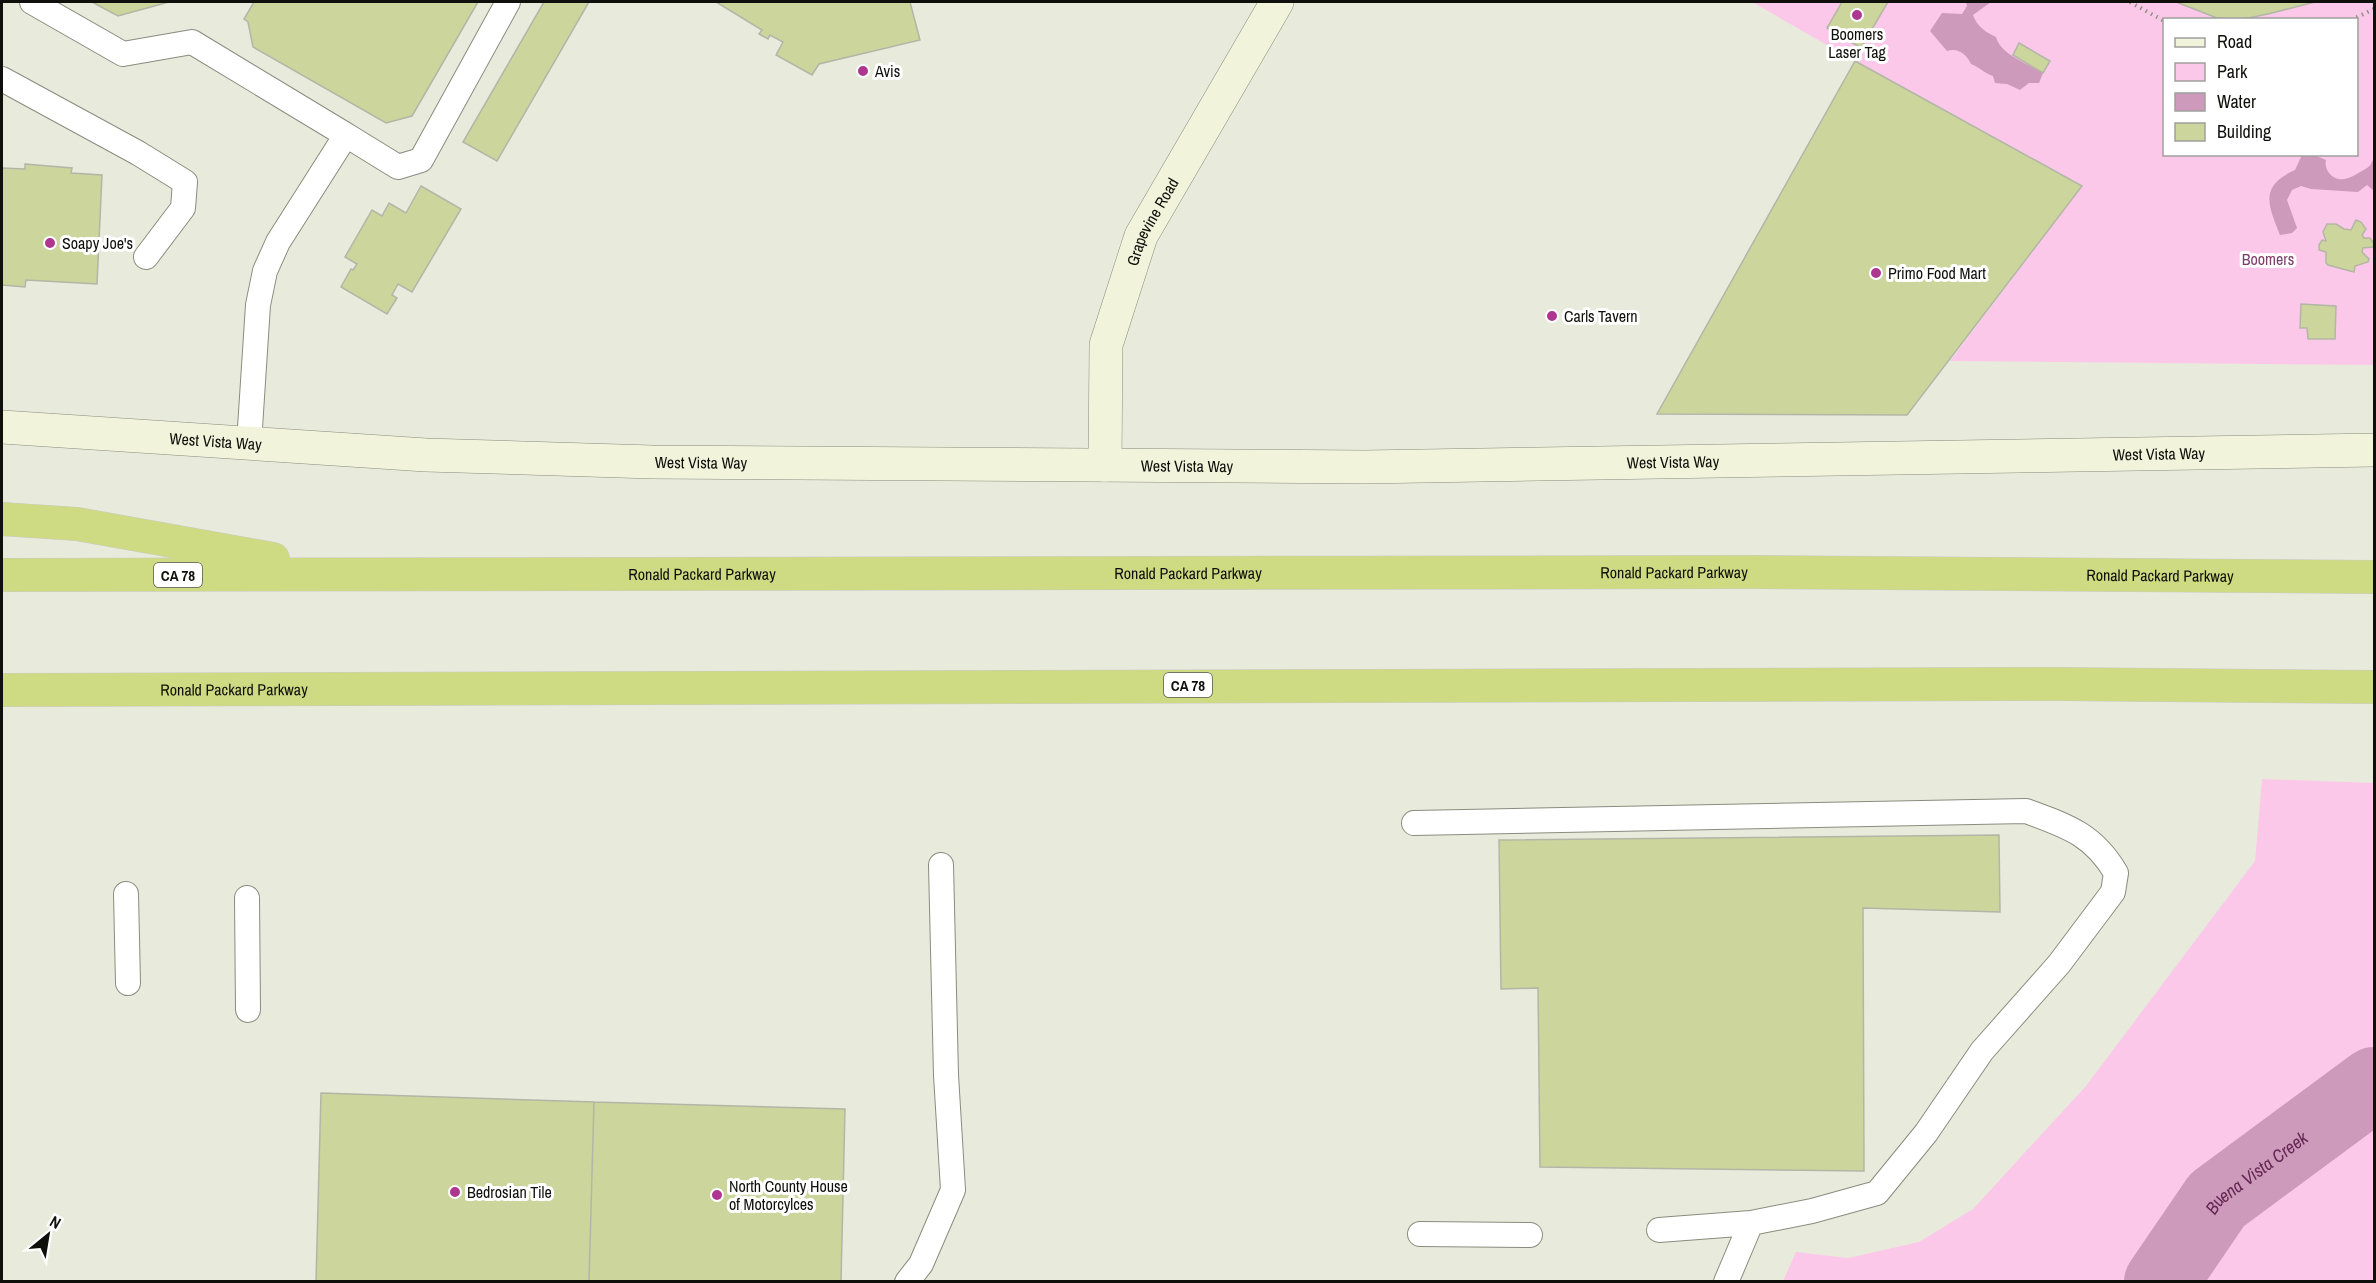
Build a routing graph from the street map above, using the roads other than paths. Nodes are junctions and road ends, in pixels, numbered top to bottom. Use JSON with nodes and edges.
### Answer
{"nodes":[{"id":1,"x":32,"y":2,"type":"edge"},
{"id":2,"x":508,"y":2,"type":"edge"},
{"id":3,"x":1277,"y":2,"type":"edge"},
{"id":4,"x":2,"y":79,"type":"edge"},
{"id":5,"x":346,"y":135,"type":"junction"},
{"id":6,"x":146,"y":257,"type":"dead end"},
{"id":7,"x":2,"y":428,"type":"edge"},
{"id":8,"x":249,"y":443,"type":"junction"},
{"id":9,"x":2374,"y":450,"type":"edge"},
{"id":10,"x":1105,"y":465,"type":"junction"},
{"id":11,"x":2,"y":519,"type":"edge"},
{"id":12,"x":354,"y":574,"type":"junction"},
{"id":13,"x":2,"y":575,"type":"edge"},
{"id":14,"x":2374,"y":577,"type":"edge"},
{"id":15,"x":2374,"y":687,"type":"edge"},
{"id":16,"x":2,"y":690,"type":"edge"},
{"id":17,"x":1414,"y":823,"type":"dead end"},
{"id":18,"x":941,"y":865,"type":"dead end"},
{"id":19,"x":126,"y":894,"type":"dead end"},
{"id":20,"x":247,"y":898,"type":"dead end"},
{"id":21,"x":128,"y":983,"type":"dead end"},
{"id":22,"x":248,"y":1010,"type":"dead end"},
{"id":23,"x":1751,"y":1223,"type":"junction"},
{"id":24,"x":1659,"y":1230,"type":"dead end"},
{"id":25,"x":1420,"y":1234,"type":"dead end"},
{"id":26,"x":1530,"y":1235,"type":"dead end"},
{"id":27,"x":907,"y":1281,"type":"edge"},
{"id":28,"x":1726,"y":1281,"type":"edge"}],
"edges":[{"from":1,"to":5,"type":"lane"},
{"from":2,"to":5,"type":"lane"},
{"from":3,"to":10,"type":"main road","name":"Grapevine Road"},
{"from":4,"to":6,"type":"lane"},
{"from":5,"to":8,"type":"lane"},
{"from":7,"to":8,"type":"main road","name":"West Vista Way"},
{"from":8,"to":10,"type":"main road","name":"West Vista Way"},
{"from":9,"to":10,"type":"main road","name":"West Vista Way"},
{"from":11,"to":12,"type":"highway"},
{"from":12,"to":13,"type":"highway","name":"Ronald Packard Parkway","number":"CA 78"},
{"from":12,"to":14,"type":"highway","name":"Ronald Packard Parkway","number":"CA 78"},
{"from":15,"to":16,"type":"highway","name":"Ronald Packard Parkway","number":"CA 78"},
{"from":17,"to":23,"type":"lane"},
{"from":18,"to":27,"type":"lane"},
{"from":19,"to":21,"type":"lane"},
{"from":20,"to":22,"type":"lane"},
{"from":23,"to":24,"type":"lane"},
{"from":23,"to":28,"type":"lane"},
{"from":25,"to":26,"type":"lane"}]}
